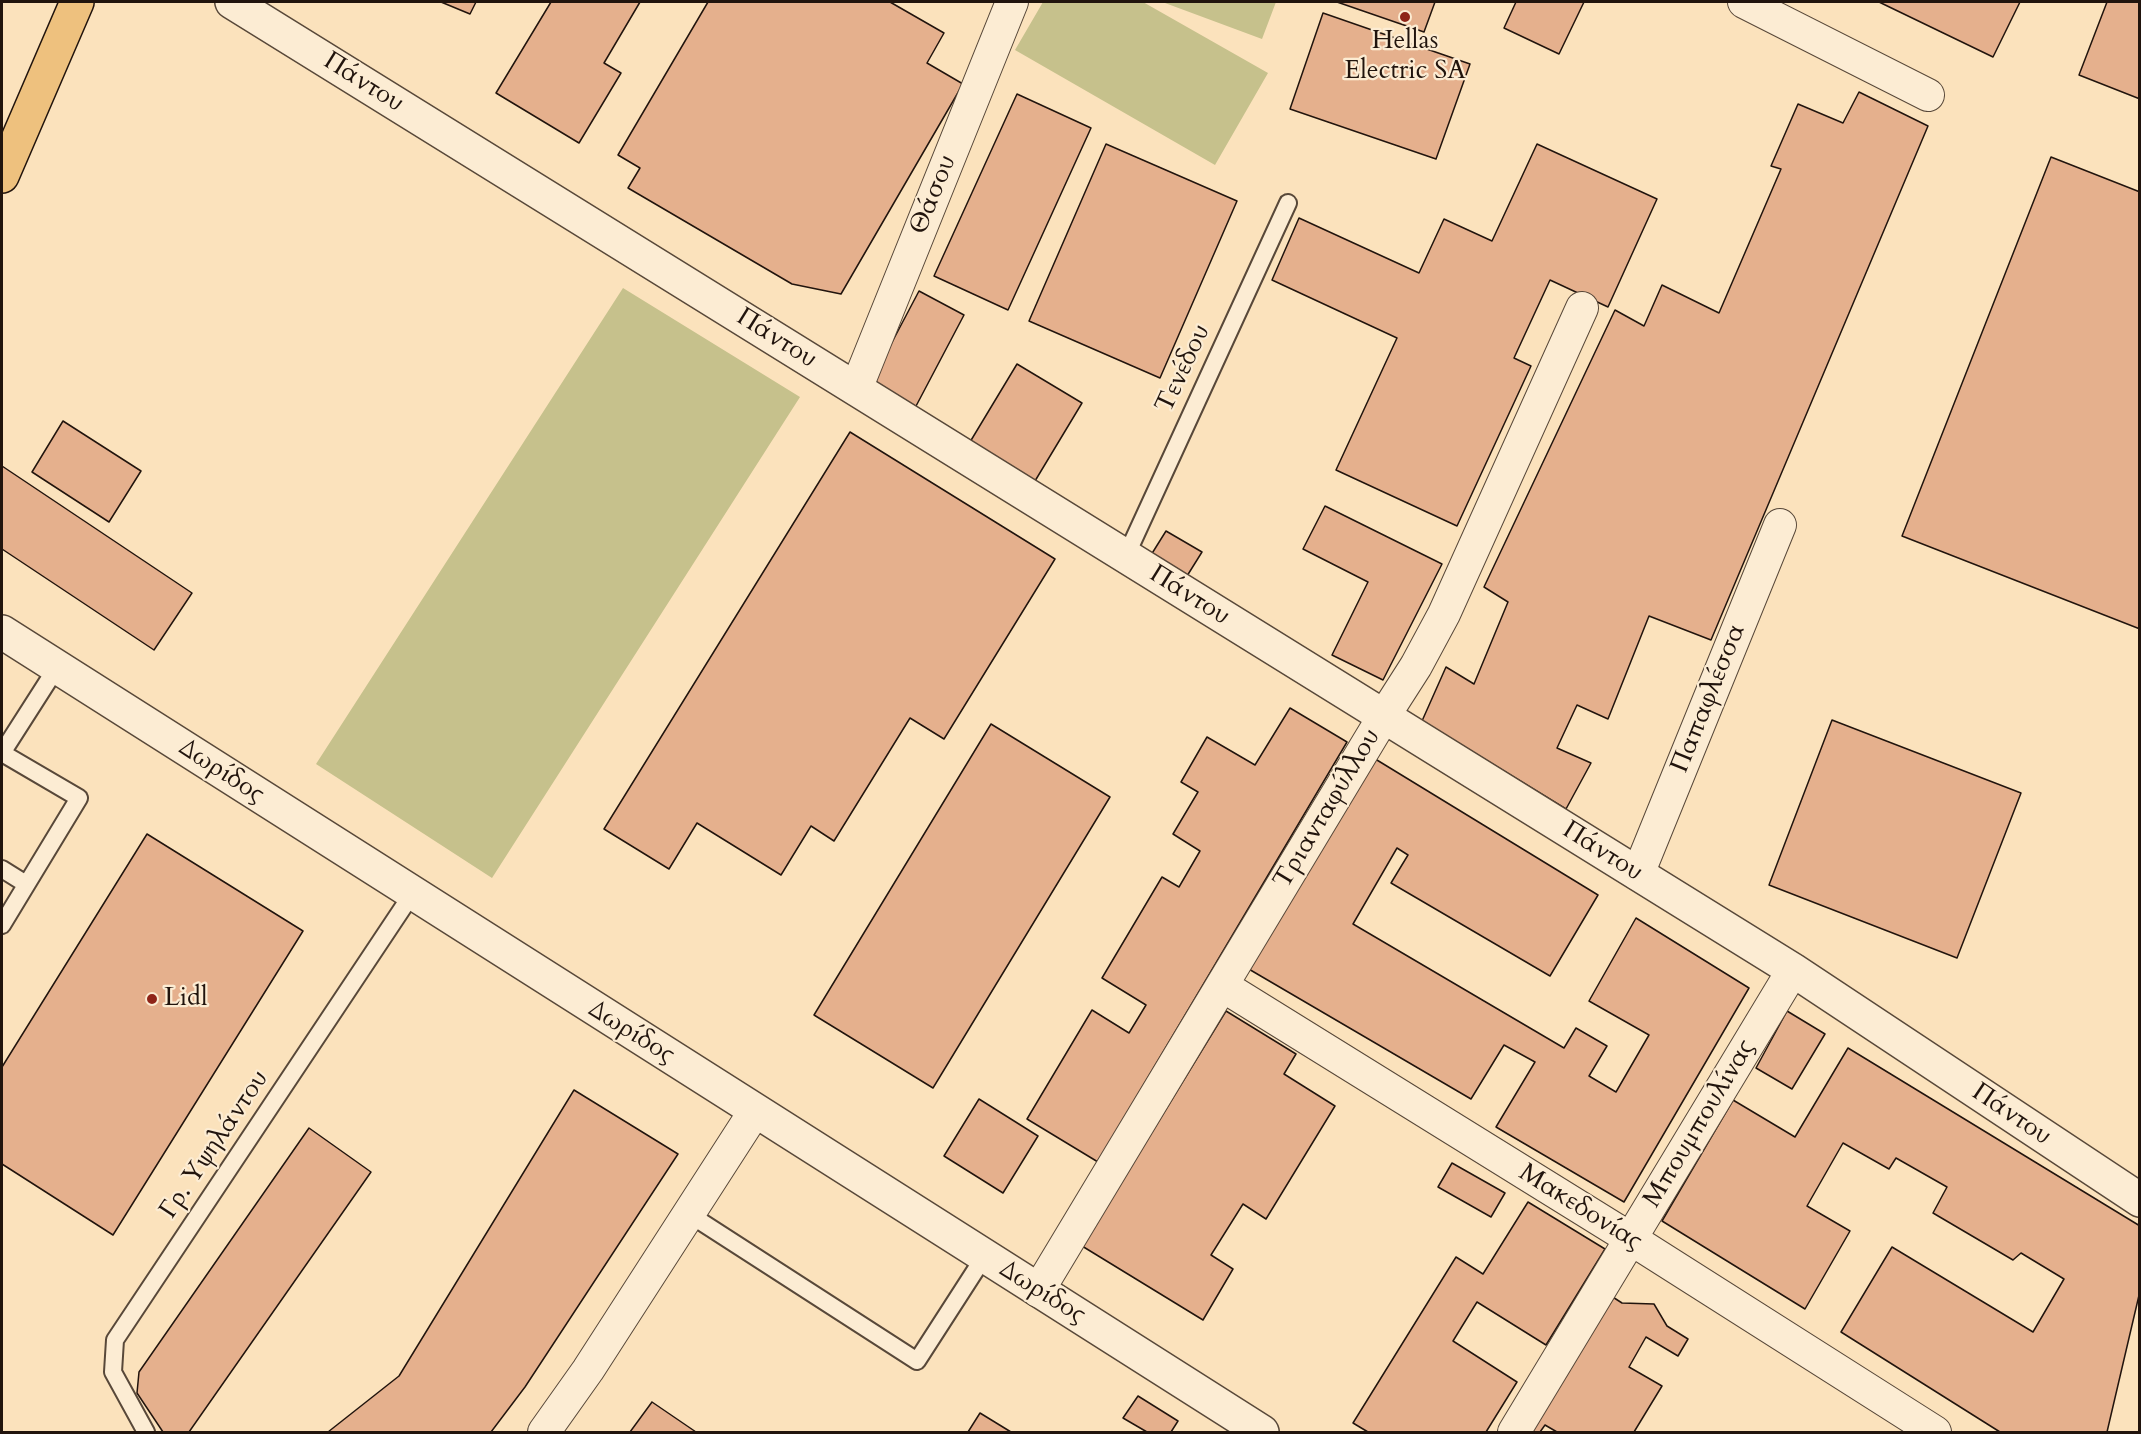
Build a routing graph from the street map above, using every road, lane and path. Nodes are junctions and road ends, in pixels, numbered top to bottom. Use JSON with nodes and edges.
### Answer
{"nodes":[{"id":1,"x":77,"y":2,"type":"edge"},
{"id":2,"x":232,"y":2,"type":"edge"},
{"id":3,"x":1012,"y":2,"type":"edge"},
{"id":4,"x":1744,"y":2,"type":"edge"},
{"id":5,"x":1928,"y":95,"type":"dead end"},
{"id":6,"x":2,"y":176,"type":"edge"},
{"id":7,"x":1288,"y":203,"type":"dead end"},
{"id":8,"x":1582,"y":308,"type":"dead end"},
{"id":9,"x":856,"y":389,"type":"junction"},
{"id":10,"x":1780,"y":525,"type":"dead end"},
{"id":11,"x":1126,"y":556,"type":"junction"},
{"id":12,"x":2,"y":632,"type":"edge"},
{"id":13,"x":57,"y":667,"type":"junction"},
{"id":14,"x":1384,"y":716,"type":"junction"},
{"id":15,"x":2,"y":753,"type":"edge"},
{"id":16,"x":2,"y":869,"type":"edge"},
{"id":17,"x":1638,"y":874,"type":"junction"},
{"id":18,"x":26,"y":884,"type":"junction"},
{"id":19,"x":412,"y":894,"type":"junction"},
{"id":20,"x":2,"y":925,"type":"edge"},
{"id":21,"x":1793,"y":970,"type":"junction"},
{"id":22,"x":1223,"y":986,"type":"junction"},
{"id":23,"x":755,"y":1111,"type":"junction"},
{"id":24,"x":2139,"y":1200,"type":"edge"},
{"id":25,"x":689,"y":1214,"type":"junction"},
{"id":26,"x":1631,"y":1239,"type":"junction"},
{"id":27,"x":984,"y":1257,"type":"junction"},
{"id":28,"x":1038,"y":1291,"type":"junction"},
{"id":29,"x":1243,"y":1428,"type":"edge"},
{"id":30,"x":146,"y":1432,"type":"edge"},
{"id":31,"x":544,"y":1432,"type":"edge"},
{"id":32,"x":1514,"y":1432,"type":"edge"},
{"id":33,"x":1935,"y":1432,"type":"edge"}],
"edges":[{"from":1,"to":6,"type":"main road"},
{"from":2,"to":9,"type":"street","name":"Πάντου"},
{"from":3,"to":9,"type":"street","name":"Θάσου"},
{"from":4,"to":5,"type":"street"},
{"from":7,"to":11,"type":"lane","name":"Τενέδου"},
{"from":8,"to":14,"type":"street","name":"Τριανταφύλλου"},
{"from":9,"to":11,"type":"street","name":"Πάντου"},
{"from":10,"to":17,"type":"street","name":"Παπαφλέσσα"},
{"from":11,"to":14,"type":"street","name":"Πάντου"},
{"from":12,"to":13,"type":"street","name":"Δωρίδος"},
{"from":13,"to":15,"type":"lane"},
{"from":13,"to":19,"type":"street","name":"Δωρίδος"},
{"from":14,"to":17,"type":"street","name":"Πάντου"},
{"from":14,"to":22,"type":"street","name":"Τριανταφύλλου"},
{"from":15,"to":18,"type":"lane"},
{"from":16,"to":18,"type":"lane"},
{"from":17,"to":21,"type":"street","name":"Πάντου"},
{"from":18,"to":20,"type":"lane"},
{"from":19,"to":23,"type":"street","name":"Δωρίδος"},
{"from":19,"to":30,"type":"lane","name":"Γρ. Υψηλάντου"},
{"from":21,"to":24,"type":"street","name":"Πάντου"},
{"from":21,"to":26,"type":"street","name":"Μπουμπουλίνας"},
{"from":22,"to":26,"type":"street","name":"Μακεδονίας"},
{"from":22,"to":28,"type":"street","name":"Τριανταφύλλου"},
{"from":23,"to":25,"type":"street"},
{"from":23,"to":27,"type":"street","name":"Δωρίδος"},
{"from":25,"to":27,"type":"lane"},
{"from":25,"to":31,"type":"street"},
{"from":26,"to":32,"type":"street","name":"Μπουμπουλίνας"},
{"from":26,"to":33,"type":"street","name":"Μακεδονίας"},
{"from":27,"to":28,"type":"street","name":"Δωρίδος"},
{"from":28,"to":29,"type":"street","name":"Δωρίδος"}]}
